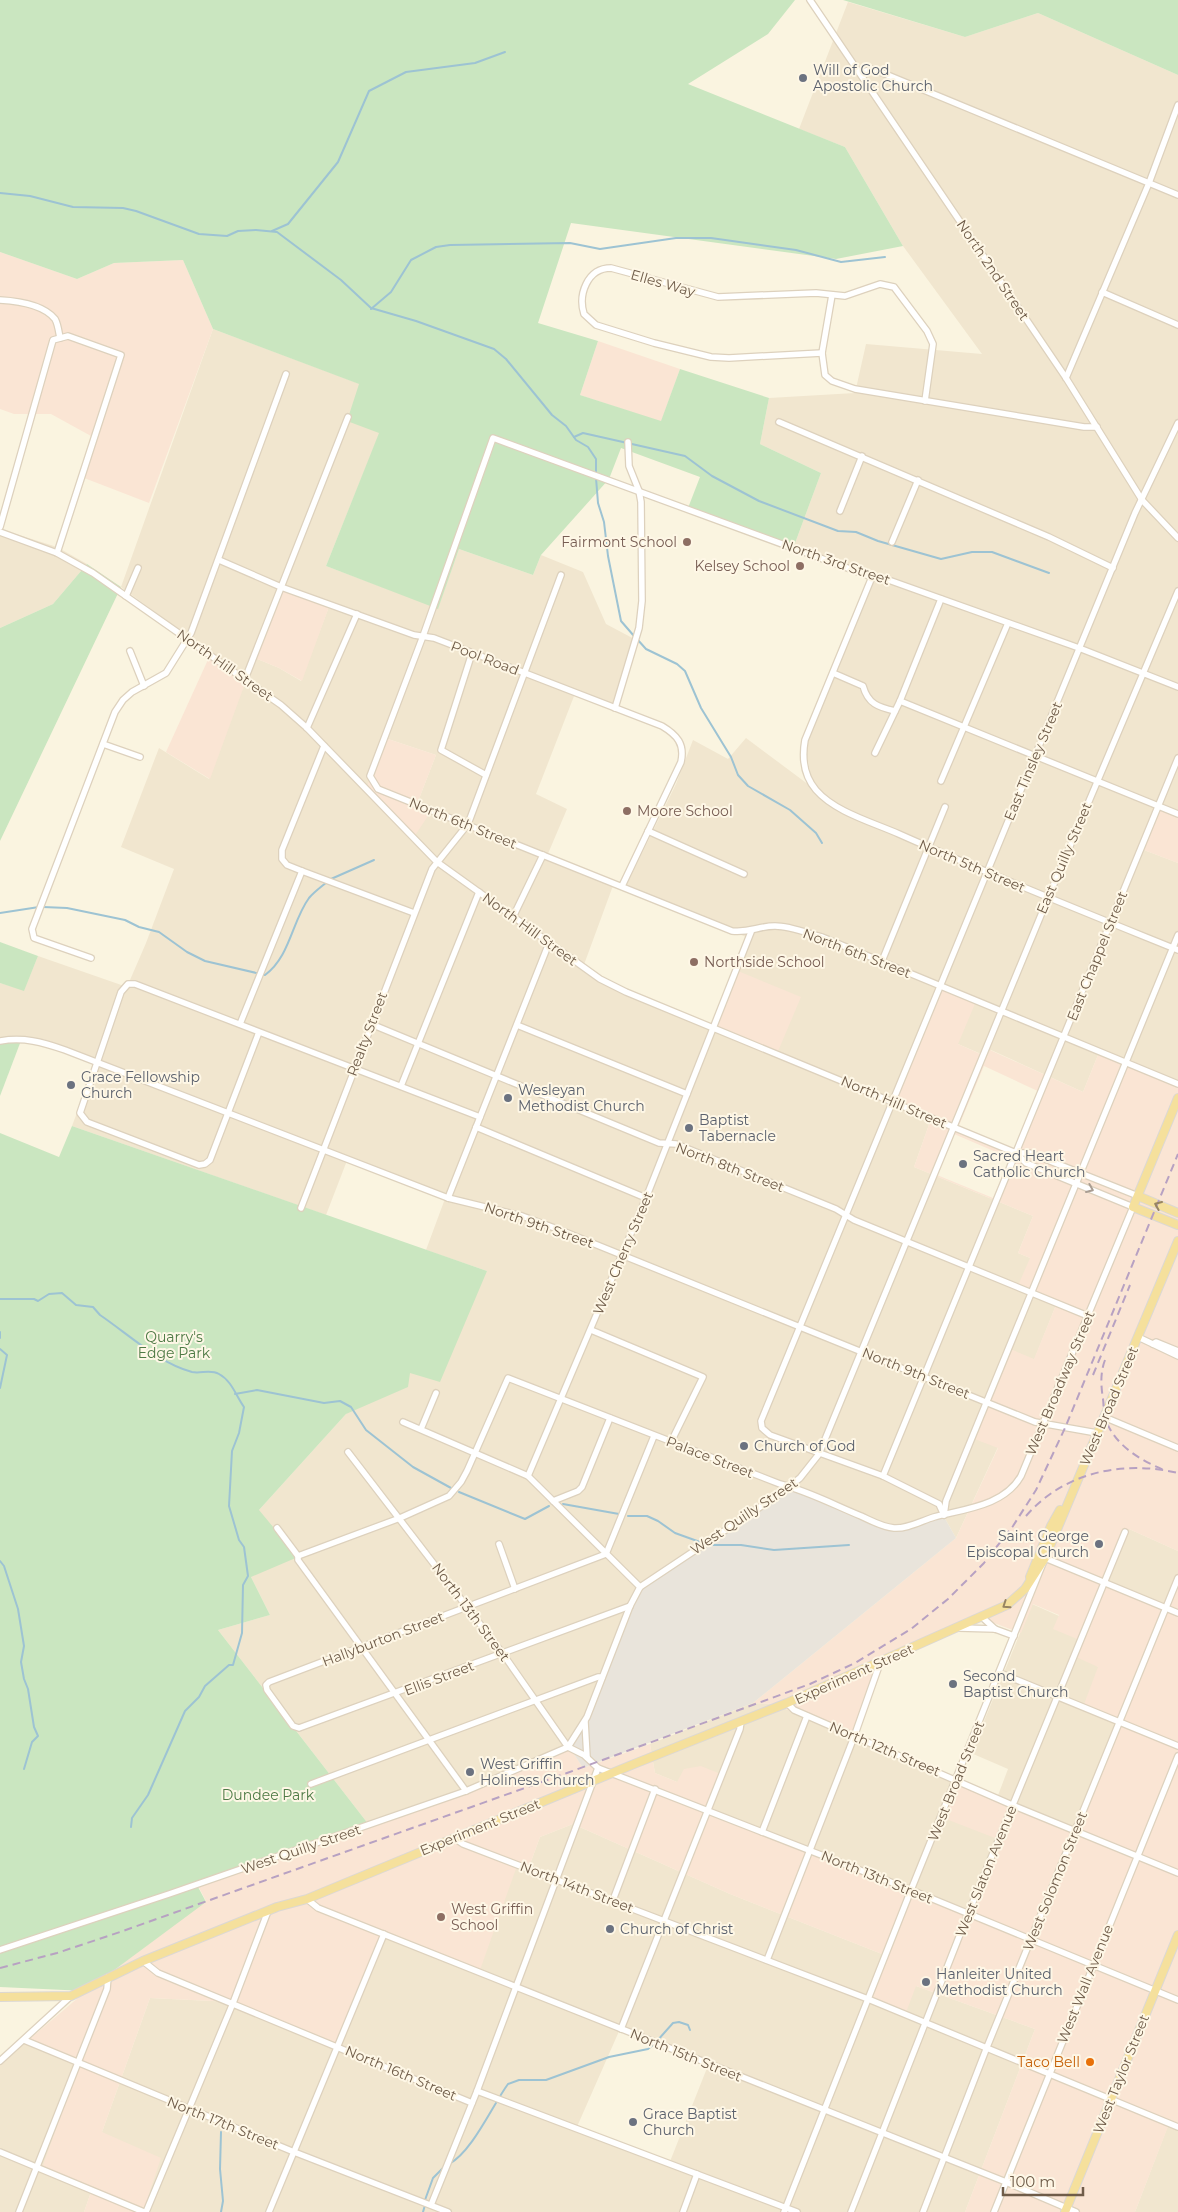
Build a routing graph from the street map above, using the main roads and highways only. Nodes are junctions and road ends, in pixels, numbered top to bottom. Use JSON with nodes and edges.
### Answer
{"nodes":[{"id":1,"x":1178,"y":1098,"type":"edge"},
{"id":2,"x":1138,"y":1196,"type":"junction"},
{"id":3,"x":1178,"y":1213,"type":"edge"},
{"id":4,"x":1178,"y":1225,"type":"edge"},
{"id":5,"x":1178,"y":1241,"type":"edge"},
{"id":6,"x":1076,"y":1483,"type":"junction"},
{"id":7,"x":1046,"y":1558,"type":"joint"},
{"id":8,"x":1025,"y":1589,"type":"junction"},
{"id":9,"x":1178,"y":1935,"type":"edge"},
{"id":10,"x":0,"y":1997,"type":"edge"},
{"id":11,"x":1066,"y":2210,"type":"edge"}],
"edges":[{"from":1,"to":2,"type":"main road"},
{"from":3,"to":2,"type":"main road","one_way":true},
{"from":2,"to":4,"type":"main road"},
{"from":5,"to":6,"type":"main road","name":"West Broad Street"},
{"from":6,"to":7,"type":"main road","name":"West Broad Street"},
{"from":6,"to":8,"type":"main road"},
{"from":7,"to":8,"type":"main road","name":"Experiment Street"},
{"from":8,"to":10,"type":"main road","name":"Experiment Street","one_way":true},
{"from":9,"to":11,"type":"main road","name":"West Taylor Street"}]}
